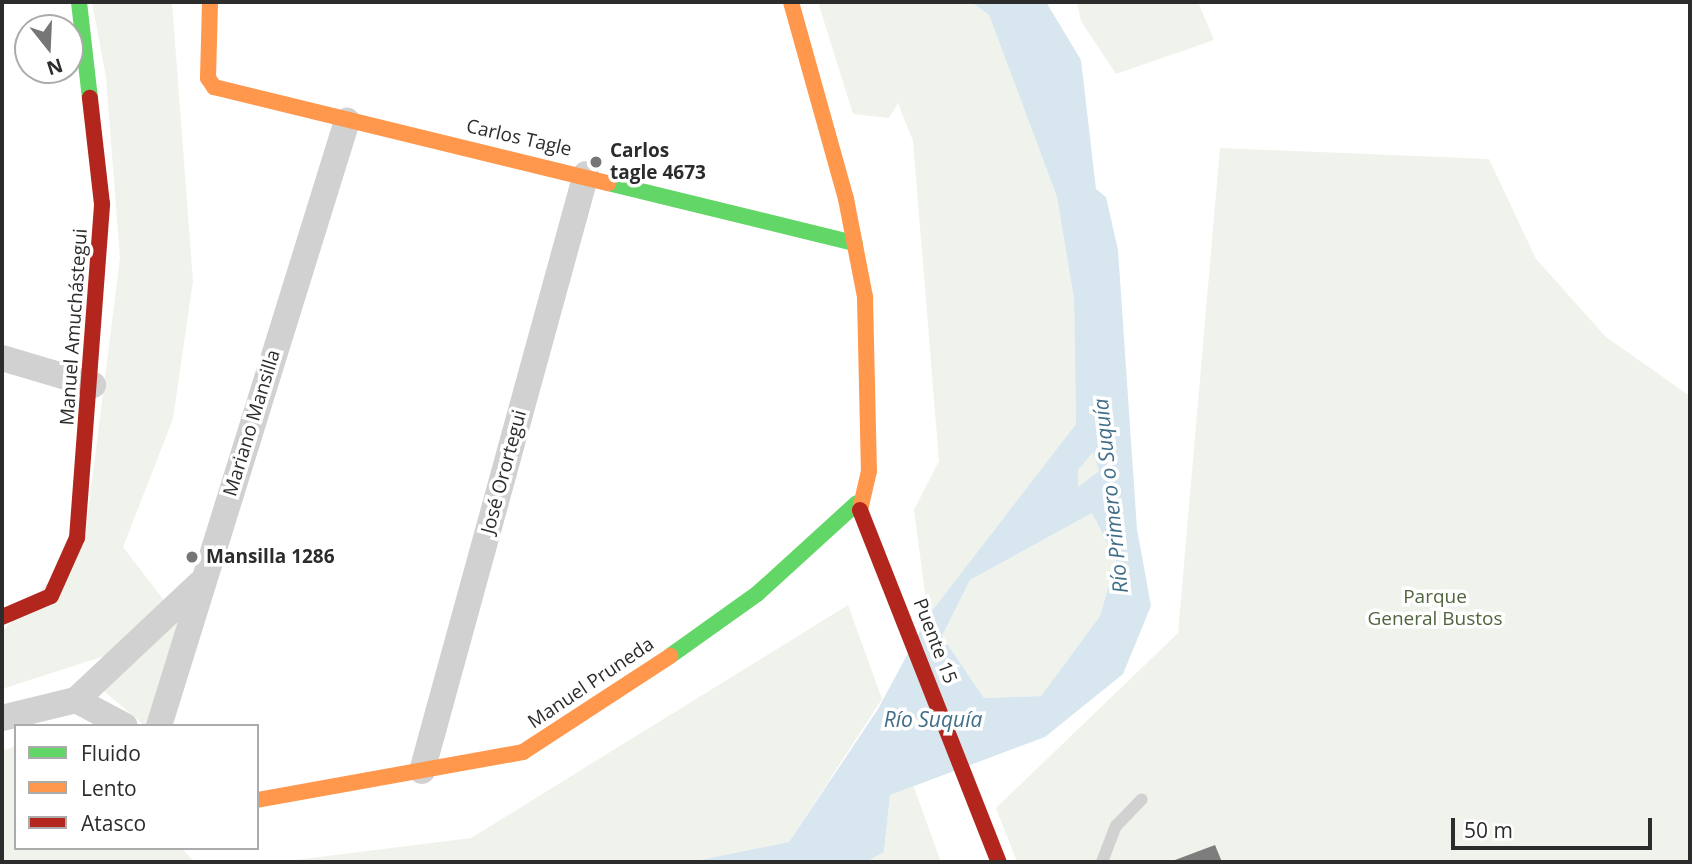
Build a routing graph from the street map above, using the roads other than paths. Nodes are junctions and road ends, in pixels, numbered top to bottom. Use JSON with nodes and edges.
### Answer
{"nodes":[{"id":1,"x":79,"y":2,"type":"edge"},
{"id":2,"x":210,"y":2,"type":"edge"},
{"id":3,"x":790,"y":2,"type":"edge"},
{"id":4,"x":347,"y":121,"type":"junction"},
{"id":5,"x":586,"y":174,"type":"junction"},
{"id":6,"x":855,"y":243,"type":"junction"},
{"id":7,"x":2,"y":358,"type":"edge"},
{"id":8,"x":93,"y":385,"type":"junction"},
{"id":9,"x":857,"y":503,"type":"junction"},
{"id":10,"x":203,"y":581,"type":"junction"},
{"id":11,"x":2,"y":617,"type":"edge"},
{"id":12,"x":76,"y":700,"type":"junction"},
{"id":13,"x":2,"y":718,"type":"edge"},
{"id":14,"x":121,"y":724,"type":"edge"},
{"id":15,"x":160,"y":724,"type":"edge"},
{"id":16,"x":422,"y":771,"type":"junction"},
{"id":17,"x":1142,"y":799,"type":"dead end"},
{"id":18,"x":259,"y":800,"type":"edge"},
{"id":19,"x":999,"y":862,"type":"edge"},
{"id":20,"x":1102,"y":862,"type":"edge"}],
"edges":[{"from":1,"to":8,"type":"street","name":"Manuel Amuchástegui"},
{"from":2,"to":4,"type":"street","name":"Carlos Tagle"},
{"from":3,"to":6,"type":"street"},
{"from":4,"to":5,"type":"street","name":"Carlos Tagle"},
{"from":4,"to":10,"type":"street","name":"Mariano Mansilla"},
{"from":5,"to":6,"type":"street","name":"Carlos Tagle"},
{"from":5,"to":16,"type":"street","name":"José Orortegui"},
{"from":6,"to":9,"type":"street"},
{"from":7,"to":8,"type":"street"},
{"from":8,"to":11,"type":"street","name":"Manuel Amuchástegui"},
{"from":9,"to":16,"type":"street","name":"Manuel Pruneda"},
{"from":9,"to":19,"type":"street","name":"Puente 15"},
{"from":10,"to":12,"type":"street"},
{"from":10,"to":15,"type":"street","name":"Mariano Mansilla"},
{"from":12,"to":13,"type":"street"},
{"from":12,"to":14,"type":"street"},
{"from":16,"to":18,"type":"street","name":"Manuel Pruneda"},
{"from":17,"to":20,"type":"lane"}]}
